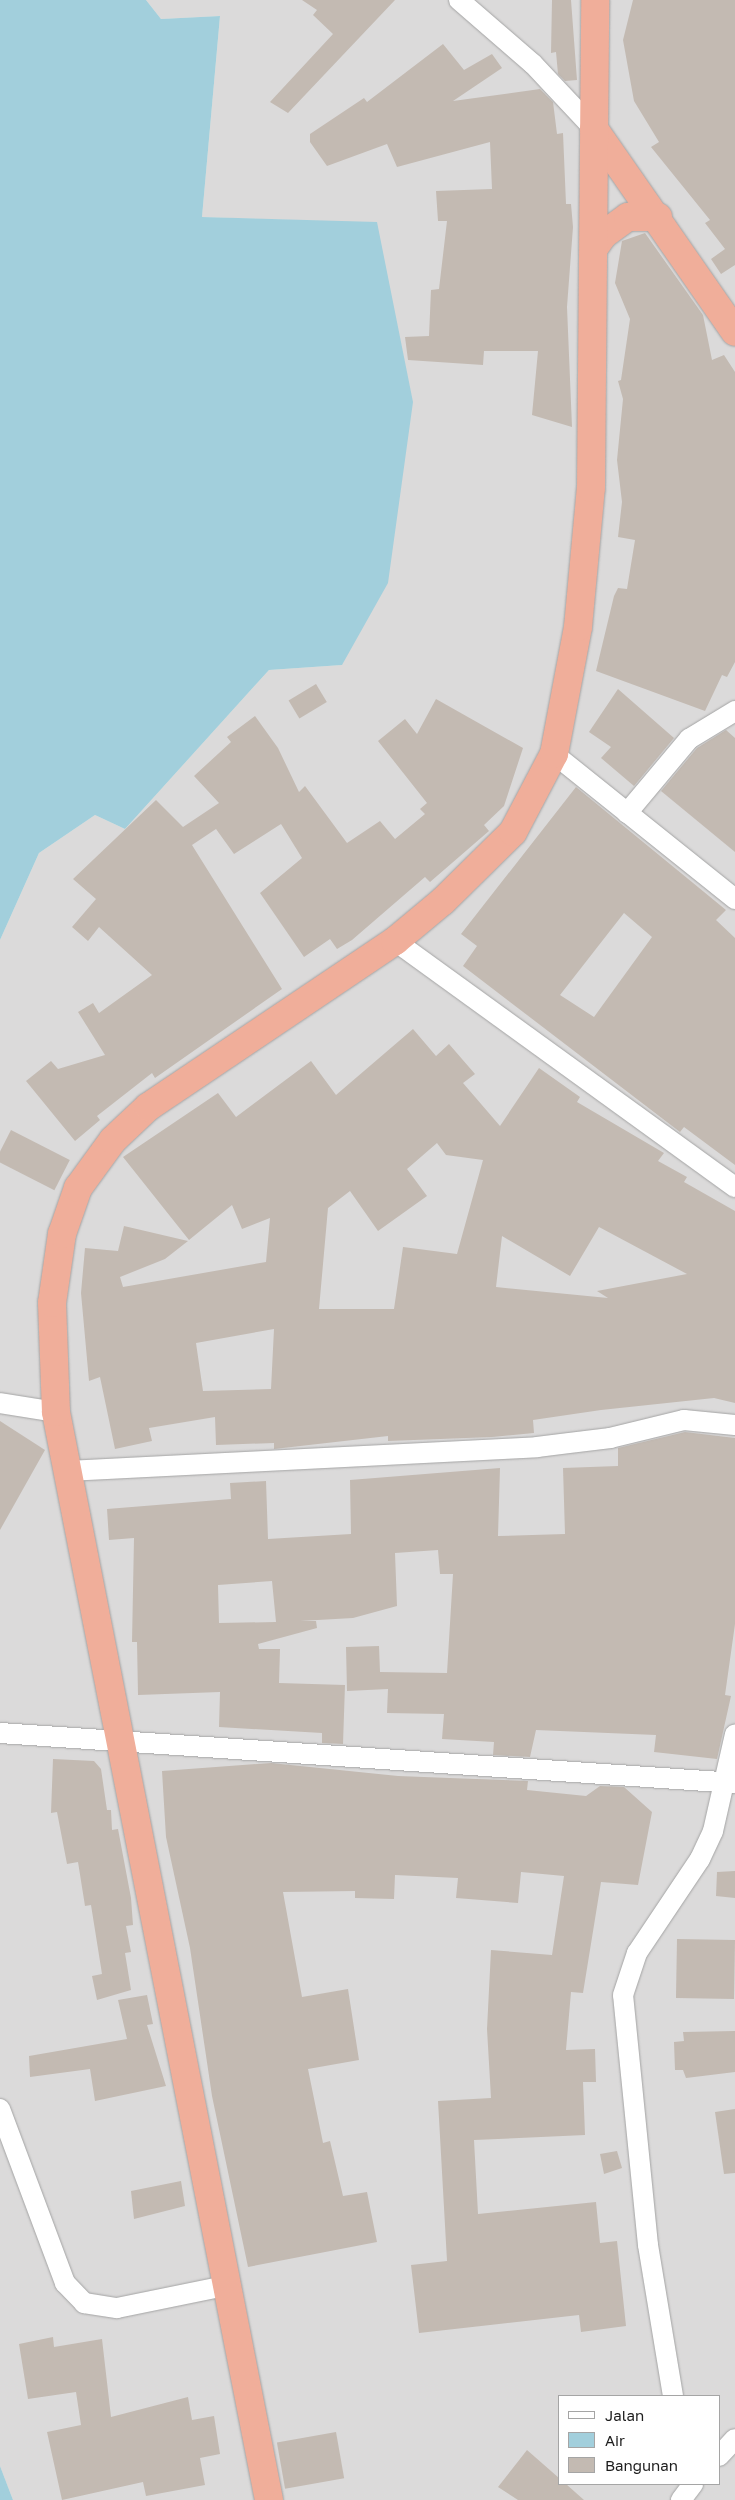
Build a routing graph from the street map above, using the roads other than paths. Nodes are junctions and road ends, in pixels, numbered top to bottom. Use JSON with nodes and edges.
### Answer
{"nodes":[{"id":1,"x":459,"y":0,"type":"edge"},
{"id":2,"x":596,"y":0,"type":"edge"},
{"id":3,"x":594,"y":129,"type":"junction"},
{"id":4,"x":658,"y":217,"type":"junction"},
{"id":5,"x":594,"y":248,"type":"junction"},
{"id":6,"x":735,"y":332,"type":"edge"},
{"id":7,"x":735,"y":711,"type":"edge"},
{"id":8,"x":554,"y":754,"type":"junction"},
{"id":9,"x":628,"y":813,"type":"junction"},
{"id":10,"x":735,"y":899,"type":"edge"},
{"id":11,"x":395,"y":941,"type":"junction"},
{"id":12,"x":735,"y":1187,"type":"edge"},
{"id":13,"x":0,"y":1403,"type":"edge"},
{"id":14,"x":56,"y":1412,"type":"junction"},
{"id":15,"x":735,"y":1425,"type":"edge"},
{"id":16,"x":67,"y":1471,"type":"junction"},
{"id":17,"x":0,"y":1733,"type":"edge"},
{"id":18,"x":735,"y":1734,"type":"edge"},
{"id":19,"x":122,"y":1738,"type":"junction"},
{"id":20,"x":730,"y":1783,"type":"edge"},
{"id":21,"x":0,"y":2109,"type":"edge"},
{"id":22,"x":225,"y":2286,"type":"junction"},
{"id":23,"x":673,"y":2395,"type":"edge"},
{"id":24,"x":735,"y":2439,"type":"edge"},
{"id":25,"x":720,"y":2455,"type":"edge"},
{"id":26,"x":269,"y":2500,"type":"edge"}],
"edges":[{"from":1,"to":3,"type":"street"},
{"from":2,"to":3,"type":"highway"},
{"from":3,"to":4,"type":"highway"},
{"from":3,"to":5,"type":"highway"},
{"from":4,"to":5,"type":"highway"},
{"from":4,"to":6,"type":"highway"},
{"from":5,"to":8,"type":"highway"},
{"from":7,"to":9,"type":"street"},
{"from":8,"to":9,"type":"street"},
{"from":8,"to":11,"type":"highway"},
{"from":9,"to":10,"type":"street"},
{"from":11,"to":12,"type":"street"},
{"from":11,"to":14,"type":"highway"},
{"from":13,"to":14,"type":"street"},
{"from":14,"to":16,"type":"highway"},
{"from":15,"to":16,"type":"street"},
{"from":16,"to":19,"type":"highway"},
{"from":17,"to":19,"type":"street"},
{"from":18,"to":20,"type":"street"},
{"from":19,"to":20,"type":"street"},
{"from":19,"to":22,"type":"highway"},
{"from":20,"to":23,"type":"street"},
{"from":21,"to":22,"type":"street"},
{"from":22,"to":26,"type":"highway"},
{"from":24,"to":25,"type":"street"}]}
